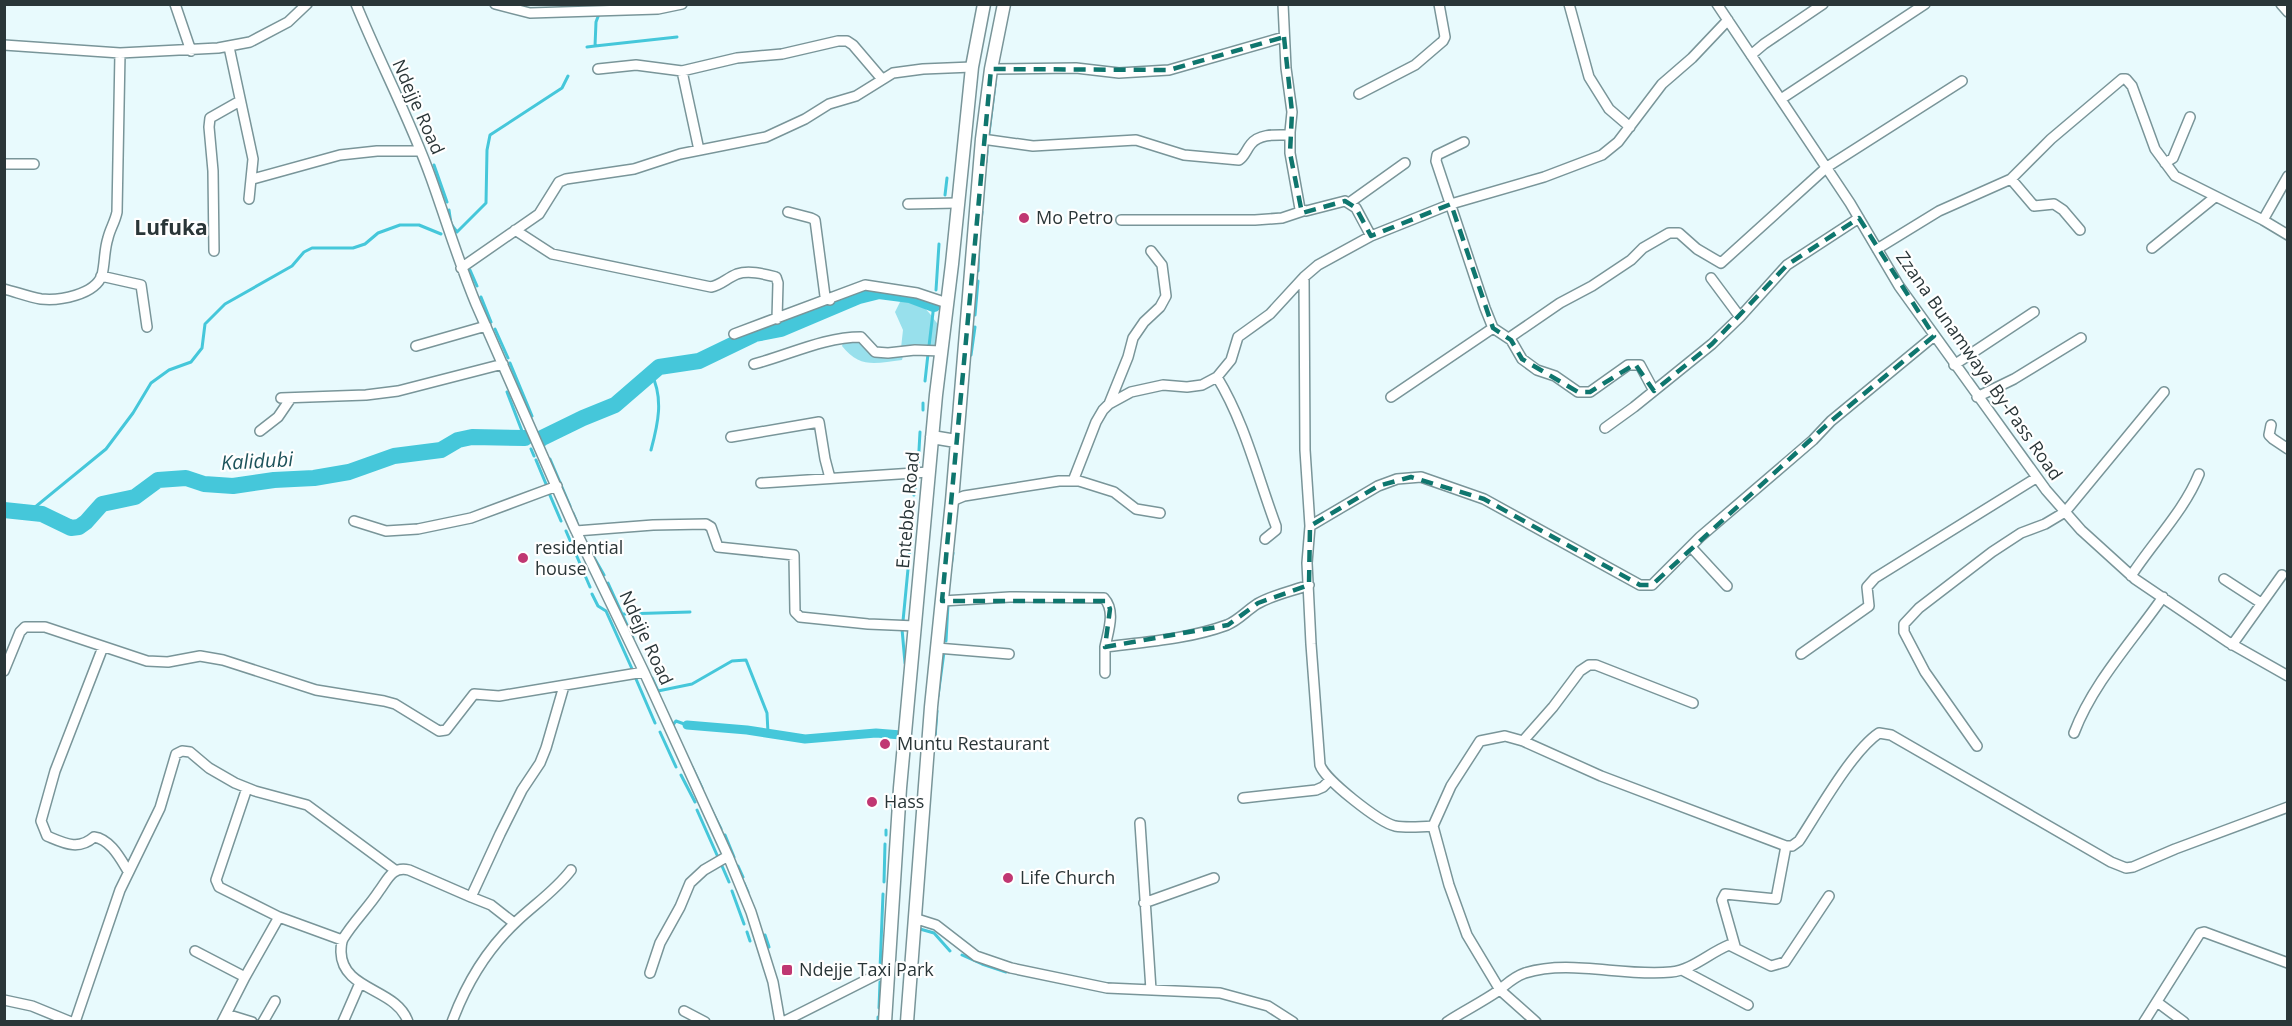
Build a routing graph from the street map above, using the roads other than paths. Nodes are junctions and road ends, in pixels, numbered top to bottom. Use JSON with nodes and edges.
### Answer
{"nodes":[{"id":1,"x":175,"y":4,"type":"edge"},
{"id":2,"x":308,"y":4,"type":"edge"},
{"id":3,"x":356,"y":4,"type":"edge"},
{"id":4,"x":495,"y":4,"type":"edge"},
{"id":5,"x":984,"y":4,"type":"edge"},
{"id":6,"x":1004,"y":4,"type":"edge"},
{"id":7,"x":1283,"y":4,"type":"edge"},
{"id":8,"x":1439,"y":4,"type":"edge"},
{"id":9,"x":1569,"y":4,"type":"edge"},
{"id":10,"x":1717,"y":4,"type":"edge"},
{"id":11,"x":1823,"y":4,"type":"edge"},
{"id":12,"x":1925,"y":4,"type":"edge"},
{"id":13,"x":2281,"y":4,"type":"edge"},
{"id":14,"x":680,"y":5,"type":"edge"},
{"id":15,"x":2288,"y":12,"type":"edge"},
{"id":16,"x":1728,"y":20,"type":"junction"},
{"id":17,"x":1284,"y":36,"type":"junction"},
{"id":18,"x":4,"y":45,"type":"edge"},
{"id":19,"x":229,"y":47,"type":"junction"},
{"id":20,"x":190,"y":51,"type":"junction"},
{"id":21,"x":120,"y":53,"type":"junction"},
{"id":22,"x":1751,"y":55,"type":"junction"},
{"id":23,"x":972,"y":67,"type":"junction"},
{"id":24,"x":598,"y":69,"type":"dead end"},
{"id":25,"x":991,"y":69,"type":"junction"},
{"id":26,"x":682,"y":71,"type":"junction"},
{"id":27,"x":882,"y":79,"type":"junction"},
{"id":28,"x":1962,"y":81,"type":"dead end"},
{"id":29,"x":1359,"y":94,"type":"dead end"},
{"id":30,"x":1781,"y":99,"type":"junction"},
{"id":31,"x":240,"y":101,"type":"junction"},
{"id":32,"x":2190,"y":117,"type":"dead end"},
{"id":33,"x":1630,"y":127,"type":"junction"},
{"id":34,"x":1290,"y":135,"type":"junction"},
{"id":35,"x":982,"y":139,"type":"junction"},
{"id":36,"x":1464,"y":142,"type":"dead end"},
{"id":37,"x":699,"y":150,"type":"junction"},
{"id":38,"x":420,"y":151,"type":"junction"},
{"id":39,"x":2165,"y":162,"type":"junction"},
{"id":40,"x":1405,"y":163,"type":"dead end"},
{"id":41,"x":4,"y":164,"type":"edge"},
{"id":42,"x":34,"y":164,"type":"dead end"},
{"id":43,"x":1827,"y":167,"type":"junction"},
{"id":44,"x":2288,"y":176,"type":"edge"},
{"id":45,"x":253,"y":179,"type":"junction"},
{"id":46,"x":2011,"y":179,"type":"junction"},
{"id":47,"x":2214,"y":197,"type":"junction"},
{"id":48,"x":249,"y":199,"type":"dead end"},
{"id":49,"x":957,"y":203,"type":"junction"},
{"id":50,"x":1349,"y":203,"type":"junction"},
{"id":51,"x":908,"y":204,"type":"dead end"},
{"id":52,"x":1450,"y":204,"type":"junction"},
{"id":53,"x":1303,"y":211,"type":"junction"},
{"id":54,"x":788,"y":212,"type":"dead end"},
{"id":55,"x":1859,"y":218,"type":"junction"},
{"id":56,"x":1121,"y":220,"type":"dead end"},
{"id":57,"x":2263,"y":220,"type":"junction"},
{"id":58,"x":515,"y":230,"type":"junction"},
{"id":59,"x":2080,"y":230,"type":"dead end"},
{"id":60,"x":1371,"y":236,"type":"junction"},
{"id":61,"x":2288,"y":236,"type":"edge"},
{"id":62,"x":2152,"y":248,"type":"dead end"},
{"id":63,"x":1877,"y":249,"type":"junction"},
{"id":64,"x":213,"y":251,"type":"dead end"},
{"id":65,"x":1151,"y":251,"type":"dead end"},
{"id":66,"x":461,"y":268,"type":"junction"},
{"id":67,"x":101,"y":276,"type":"junction"},
{"id":68,"x":1304,"y":277,"type":"junction"},
{"id":69,"x":1712,"y":278,"type":"dead end"},
{"id":70,"x":4,"y":289,"type":"edge"},
{"id":71,"x":830,"y":300,"type":"junction"},
{"id":72,"x":947,"y":303,"type":"junction"},
{"id":73,"x":2034,"y":312,"type":"dead end"},
{"id":74,"x":1740,"y":317,"type":"junction"},
{"id":75,"x":777,"y":319,"type":"junction"},
{"id":76,"x":486,"y":326,"type":"junction"},
{"id":77,"x":147,"y":327,"type":"dead end"},
{"id":78,"x":1493,"y":328,"type":"junction"},
{"id":79,"x":734,"y":334,"type":"dead end"},
{"id":80,"x":1934,"y":336,"type":"junction"},
{"id":81,"x":1509,"y":338,"type":"junction"},
{"id":82,"x":2081,"y":338,"type":"dead end"},
{"id":83,"x":416,"y":346,"type":"dead end"},
{"id":84,"x":941,"y":351,"type":"junction"},
{"id":85,"x":503,"y":364,"type":"junction"},
{"id":86,"x":754,"y":364,"type":"dead end"},
{"id":87,"x":1954,"y":365,"type":"junction"},
{"id":88,"x":1217,"y":377,"type":"junction"},
{"id":89,"x":1654,"y":391,"type":"junction"},
{"id":90,"x":2164,"y":392,"type":"dead end"},
{"id":91,"x":1977,"y":397,"type":"junction"},
{"id":92,"x":1391,"y":398,"type":"dead end"},
{"id":93,"x":1109,"y":404,"type":"junction"},
{"id":94,"x":2271,"y":425,"type":"dead end"},
{"id":95,"x":1605,"y":428,"type":"dead end"},
{"id":96,"x":260,"y":431,"type":"dead end"},
{"id":97,"x":731,"y":437,"type":"dead end"},
{"id":98,"x":932,"y":437,"type":"junction"},
{"id":99,"x":956,"y":441,"type":"junction"},
{"id":100,"x":2288,"y":449,"type":"edge"},
{"id":101,"x":929,"y":472,"type":"junction"},
{"id":102,"x":2199,"y":474,"type":"dead end"},
{"id":103,"x":830,"y":478,"type":"junction"},
{"id":104,"x":2036,"y":478,"type":"junction"},
{"id":105,"x":1073,"y":481,"type":"junction"},
{"id":106,"x":761,"y":483,"type":"dead end"},
{"id":107,"x":557,"y":486,"type":"junction"},
{"id":108,"x":952,"y":501,"type":"junction"},
{"id":109,"x":2065,"y":512,"type":"junction"},
{"id":110,"x":1160,"y":513,"type":"dead end"},
{"id":111,"x":354,"y":521,"type":"dead end"},
{"id":112,"x":1310,"y":526,"type":"junction"},
{"id":113,"x":576,"y":531,"type":"junction"},
{"id":114,"x":1265,"y":539,"type":"dead end"},
{"id":115,"x":1691,"y":547,"type":"junction"},
{"id":116,"x":2282,"y":575,"type":"dead end"},
{"id":117,"x":2131,"y":576,"type":"junction"},
{"id":118,"x":2224,"y":579,"type":"dead end"},
{"id":119,"x":1309,"y":585,"type":"junction"},
{"id":120,"x":1727,"y":586,"type":"dead end"},
{"id":121,"x":2163,"y":597,"type":"junction"},
{"id":122,"x":942,"y":601,"type":"junction"},
{"id":123,"x":2260,"y":603,"type":"junction"},
{"id":124,"x":915,"y":626,"type":"junction"},
{"id":125,"x":2232,"y":645,"type":"junction"},
{"id":126,"x":103,"y":647,"type":"junction"},
{"id":127,"x":1105,"y":647,"type":"junction"},
{"id":128,"x":937,"y":648,"type":"junction"},
{"id":129,"x":1009,"y":654,"type":"dead end"},
{"id":130,"x":1802,"y":654,"type":"dead end"},
{"id":131,"x":4,"y":671,"type":"edge"},
{"id":132,"x":644,"y":672,"type":"junction"},
{"id":133,"x":1105,"y":673,"type":"dead end"},
{"id":134,"x":2288,"y":676,"type":"edge"},
{"id":135,"x":564,"y":686,"type":"junction"},
{"id":136,"x":1693,"y":703,"type":"dead end"},
{"id":137,"x":2074,"y":733,"type":"dead end"},
{"id":138,"x":1523,"y":741,"type":"junction"},
{"id":139,"x":1977,"y":746,"type":"dead end"},
{"id":140,"x":1330,"y":780,"type":"junction"},
{"id":141,"x":247,"y":788,"type":"junction"},
{"id":142,"x":1244,"y":798,"type":"dead end"},
{"id":143,"x":2288,"y":807,"type":"edge"},
{"id":144,"x":1140,"y":823,"type":"dead end"},
{"id":145,"x":1433,"y":826,"type":"junction"},
{"id":146,"x":1786,"y":846,"type":"junction"},
{"id":147,"x":728,"y":855,"type":"junction"},
{"id":148,"x":395,"y":870,"type":"junction"},
{"id":149,"x":571,"y":870,"type":"dead end"},
{"id":150,"x":128,"y":871,"type":"junction"},
{"id":151,"x":1214,"y":878,"type":"dead end"},
{"id":152,"x":1829,"y":896,"type":"dead end"},
{"id":153,"x":471,"y":897,"type":"junction"},
{"id":154,"x":1144,"y":903,"type":"junction"},
{"id":155,"x":279,"y":917,"type":"junction"},
{"id":156,"x":916,"y":922,"type":"junction"},
{"id":157,"x":514,"y":923,"type":"junction"},
{"id":158,"x":342,"y":940,"type":"junction"},
{"id":159,"x":1735,"y":946,"type":"junction"},
{"id":160,"x":195,"y":951,"type":"dead end"},
{"id":161,"x":2288,"y":963,"type":"edge"},
{"id":162,"x":888,"y":969,"type":"junction"},
{"id":163,"x":1682,"y":970,"type":"junction"},
{"id":164,"x":650,"y":973,"type":"dead end"},
{"id":165,"x":244,"y":977,"type":"junction"},
{"id":166,"x":360,"y":982,"type":"junction"},
{"id":167,"x":1151,"y":990,"type":"junction"},
{"id":168,"x":1500,"y":990,"type":"junction"},
{"id":169,"x":4,"y":1000,"type":"edge"},
{"id":170,"x":275,"y":1002,"type":"dead end"},
{"id":171,"x":2157,"y":1002,"type":"junction"},
{"id":172,"x":1748,"y":1005,"type":"dead end"},
{"id":173,"x":684,"y":1011,"type":"dead end"},
{"id":174,"x":224,"y":1018,"type":"edge"},
{"id":175,"x":452,"y":1019,"type":"edge"},
{"id":176,"x":73,"y":1022,"type":"edge"},
{"id":177,"x":252,"y":1022,"type":"edge"},
{"id":178,"x":263,"y":1022,"type":"edge"},
{"id":179,"x":343,"y":1022,"type":"edge"},
{"id":180,"x":408,"y":1022,"type":"edge"},
{"id":181,"x":464,"y":1022,"type":"edge"},
{"id":182,"x":705,"y":1022,"type":"edge"},
{"id":183,"x":782,"y":1022,"type":"edge"},
{"id":184,"x":885,"y":1022,"type":"edge"},
{"id":185,"x":907,"y":1022,"type":"edge"},
{"id":186,"x":1293,"y":1022,"type":"edge"},
{"id":187,"x":1447,"y":1022,"type":"edge"},
{"id":188,"x":1536,"y":1022,"type":"edge"},
{"id":189,"x":2144,"y":1022,"type":"edge"},
{"id":190,"x":2184,"y":1022,"type":"edge"}],
"edges":[{"from":1,"to":20,"type":"street"},
{"from":2,"to":19,"type":"street"},
{"from":3,"to":38,"type":"street","name":"Ndejje Road"},
{"from":4,"to":14,"type":"street"},
{"from":5,"to":23,"type":"main road","name":"Entebbe Road"},
{"from":6,"to":25,"type":"main road"},
{"from":7,"to":17,"type":"street"},
{"from":8,"to":29,"type":"street"},
{"from":9,"to":33,"type":"street"},
{"from":10,"to":16,"type":"street","name":"Zzana Bunamwaya By-Pass Road"},
{"from":11,"to":22,"type":"street"},
{"from":12,"to":30,"type":"street"},
{"from":13,"to":15,"type":"street"},
{"from":16,"to":22,"type":"street","name":"Zzana Bunamwaya By-Pass Road"},
{"from":16,"to":33,"type":"street"},
{"from":17,"to":25,"type":"street"},
{"from":17,"to":34,"type":"street"},
{"from":18,"to":21,"type":"street"},
{"from":19,"to":20,"type":"street"},
{"from":19,"to":31,"type":"street"},
{"from":20,"to":21,"type":"street"},
{"from":21,"to":67,"type":"street"},
{"from":22,"to":30,"type":"street","name":"Zzana Bunamwaya By-Pass Road"},
{"from":23,"to":27,"type":"street"},
{"from":23,"to":49,"type":"main road","name":"Entebbe Road"},
{"from":24,"to":26,"type":"street"},
{"from":25,"to":35,"type":"main road"},
{"from":26,"to":27,"type":"street"},
{"from":26,"to":37,"type":"street"},
{"from":27,"to":37,"type":"street"},
{"from":28,"to":43,"type":"street"},
{"from":30,"to":43,"type":"street","name":"Zzana Bunamwaya By-Pass Road"},
{"from":31,"to":45,"type":"street"},
{"from":31,"to":64,"type":"street"},
{"from":32,"to":39,"type":"street"},
{"from":33,"to":52,"type":"street"},
{"from":34,"to":35,"type":"street"},
{"from":34,"to":53,"type":"street"},
{"from":35,"to":99,"type":"main road"},
{"from":36,"to":52,"type":"street"},
{"from":37,"to":58,"type":"street"},
{"from":38,"to":45,"type":"street"},
{"from":38,"to":66,"type":"street","name":"Ndejje Road"},
{"from":39,"to":46,"type":"street"},
{"from":39,"to":47,"type":"street"},
{"from":40,"to":50,"type":"street"},
{"from":41,"to":42,"type":"street"},
{"from":43,"to":55,"type":"street","name":"Zzana Bunamwaya By-Pass Road"},
{"from":43,"to":81,"type":"street"},
{"from":44,"to":57,"type":"street"},
{"from":45,"to":48,"type":"street"},
{"from":46,"to":59,"type":"street"},
{"from":46,"to":63,"type":"street"},
{"from":47,"to":57,"type":"street"},
{"from":47,"to":62,"type":"street"},
{"from":49,"to":51,"type":"street"},
{"from":49,"to":72,"type":"main road","name":"Entebbe Road"},
{"from":50,"to":53,"type":"street"},
{"from":50,"to":60,"type":"street"},
{"from":52,"to":60,"type":"street"},
{"from":52,"to":78,"type":"street"},
{"from":53,"to":56,"type":"street"},
{"from":54,"to":71,"type":"street"},
{"from":55,"to":63,"type":"street","name":"Zzana Bunamwaya By-Pass Road"},
{"from":55,"to":74,"type":"street"},
{"from":57,"to":61,"type":"street"},
{"from":58,"to":66,"type":"street"},
{"from":58,"to":75,"type":"street"},
{"from":60,"to":68,"type":"street"},
{"from":63,"to":80,"type":"street","name":"Zzana Bunamwaya By-Pass Road"},
{"from":65,"to":93,"type":"street"},
{"from":66,"to":76,"type":"street","name":"Ndejje Road"},
{"from":67,"to":70,"type":"street"},
{"from":67,"to":77,"type":"street"},
{"from":68,"to":88,"type":"street"},
{"from":68,"to":112,"type":"street"},
{"from":69,"to":74,"type":"street"},
{"from":71,"to":72,"type":"street"},
{"from":71,"to":75,"type":"street"},
{"from":72,"to":84,"type":"main road","name":"Entebbe Road"},
{"from":73,"to":87,"type":"street"},
{"from":74,"to":89,"type":"street"},
{"from":75,"to":79,"type":"street"},
{"from":76,"to":83,"type":"street"},
{"from":76,"to":85,"type":"street","name":"Ndejje Road"},
{"from":78,"to":81,"type":"street"},
{"from":78,"to":92,"type":"street"},
{"from":80,"to":87,"type":"street","name":"Zzana Bunamwaya By-Pass Road"},
{"from":80,"to":115,"type":"street"},
{"from":81,"to":89,"type":"street"},
{"from":82,"to":91,"type":"street"},
{"from":84,"to":86,"type":"street"},
{"from":84,"to":98,"type":"main road","name":"Entebbe Road"},
{"from":85,"to":96,"type":"street"},
{"from":85,"to":107,"type":"street","name":"Ndejje Road"},
{"from":87,"to":91,"type":"street","name":"Zzana Bunamwaya By-Pass Road"},
{"from":88,"to":93,"type":"street"},
{"from":88,"to":114,"type":"street"},
{"from":89,"to":95,"type":"street"},
{"from":90,"to":109,"type":"street"},
{"from":91,"to":104,"type":"street","name":"Zzana Bunamwaya By-Pass Road"},
{"from":93,"to":105,"type":"street"},
{"from":94,"to":100,"type":"street"},
{"from":97,"to":103,"type":"street"},
{"from":98,"to":99,"type":"main road"},
{"from":98,"to":101,"type":"main road","name":"Entebbe Road"},
{"from":99,"to":108,"type":"main road"},
{"from":101,"to":103,"type":"street"},
{"from":101,"to":124,"type":"main road","name":"Entebbe Road"},
{"from":102,"to":117,"type":"street"},
{"from":103,"to":106,"type":"street"},
{"from":104,"to":109,"type":"street","name":"Zzana Bunamwaya By-Pass Road"},
{"from":104,"to":130,"type":"street"},
{"from":105,"to":108,"type":"street"},
{"from":105,"to":110,"type":"street"},
{"from":107,"to":111,"type":"street"},
{"from":107,"to":113,"type":"street","name":"Ndejje Road"},
{"from":108,"to":122,"type":"main road"},
{"from":109,"to":117,"type":"street","name":"Zzana Bunamwaya By-Pass Road"},
{"from":109,"to":139,"type":"street"},
{"from":112,"to":115,"type":"street"},
{"from":112,"to":119,"type":"street"},
{"from":113,"to":124,"type":"street"},
{"from":113,"to":132,"type":"street","name":"Ndejje Road"},
{"from":115,"to":120,"type":"street"},
{"from":116,"to":123,"type":"street"},
{"from":117,"to":121,"type":"street","name":"Zzana Bunamwaya By-Pass Road"},
{"from":118,"to":123,"type":"street"},
{"from":119,"to":127,"type":"street"},
{"from":119,"to":140,"type":"street"},
{"from":121,"to":125,"type":"street","name":"Zzana Bunamwaya By-Pass Road"},
{"from":121,"to":137,"type":"street"},
{"from":122,"to":127,"type":"street"},
{"from":122,"to":128,"type":"main road"},
{"from":123,"to":125,"type":"street"},
{"from":124,"to":162,"type":"main road","name":"Entebbe Road"},
{"from":125,"to":134,"type":"street","name":"Zzana Bunamwaya By-Pass Road"},
{"from":126,"to":131,"type":"street"},
{"from":126,"to":135,"type":"street"},
{"from":126,"to":150,"type":"street"},
{"from":127,"to":133,"type":"street"},
{"from":128,"to":129,"type":"street"},
{"from":128,"to":156,"type":"main road"},
{"from":132,"to":135,"type":"street"},
{"from":132,"to":147,"type":"street","name":"Ndejje Road"},
{"from":135,"to":153,"type":"street"},
{"from":136,"to":138,"type":"street"},
{"from":138,"to":145,"type":"street"},
{"from":138,"to":146,"type":"street"},
{"from":140,"to":142,"type":"street"},
{"from":140,"to":145,"type":"street"},
{"from":141,"to":148,"type":"street"},
{"from":141,"to":150,"type":"street"},
{"from":141,"to":155,"type":"street"},
{"from":143,"to":146,"type":"street"},
{"from":144,"to":154,"type":"street"},
{"from":145,"to":168,"type":"street"},
{"from":146,"to":159,"type":"street"},
{"from":147,"to":164,"type":"street"},
{"from":147,"to":183,"type":"street","name":"Ndejje Road"},
{"from":148,"to":153,"type":"street"},
{"from":148,"to":158,"type":"street"},
{"from":149,"to":157,"type":"street"},
{"from":150,"to":176,"type":"street"},
{"from":151,"to":154,"type":"street"},
{"from":152,"to":159,"type":"street"},
{"from":153,"to":157,"type":"street"},
{"from":154,"to":167,"type":"street"},
{"from":155,"to":158,"type":"street"},
{"from":155,"to":165,"type":"street"},
{"from":156,"to":167,"type":"street"},
{"from":156,"to":185,"type":"main road"},
{"from":157,"to":175,"type":"street"},
{"from":158,"to":166,"type":"street"},
{"from":159,"to":163,"type":"street"},
{"from":160,"to":165,"type":"street"},
{"from":161,"to":171,"type":"street"},
{"from":162,"to":183,"type":"street"},
{"from":162,"to":184,"type":"main road","name":"Entebbe Road"},
{"from":163,"to":168,"type":"street"},
{"from":163,"to":172,"type":"street"},
{"from":165,"to":174,"type":"street"},
{"from":166,"to":179,"type":"street"},
{"from":166,"to":180,"type":"street"},
{"from":167,"to":186,"type":"street"},
{"from":168,"to":187,"type":"street"},
{"from":168,"to":188,"type":"street"},
{"from":169,"to":176,"type":"street"},
{"from":170,"to":178,"type":"street"},
{"from":171,"to":189,"type":"street"},
{"from":171,"to":190,"type":"street"},
{"from":173,"to":182,"type":"street"},
{"from":174,"to":177,"type":"street"},
{"from":175,"to":181,"type":"street"}]}
